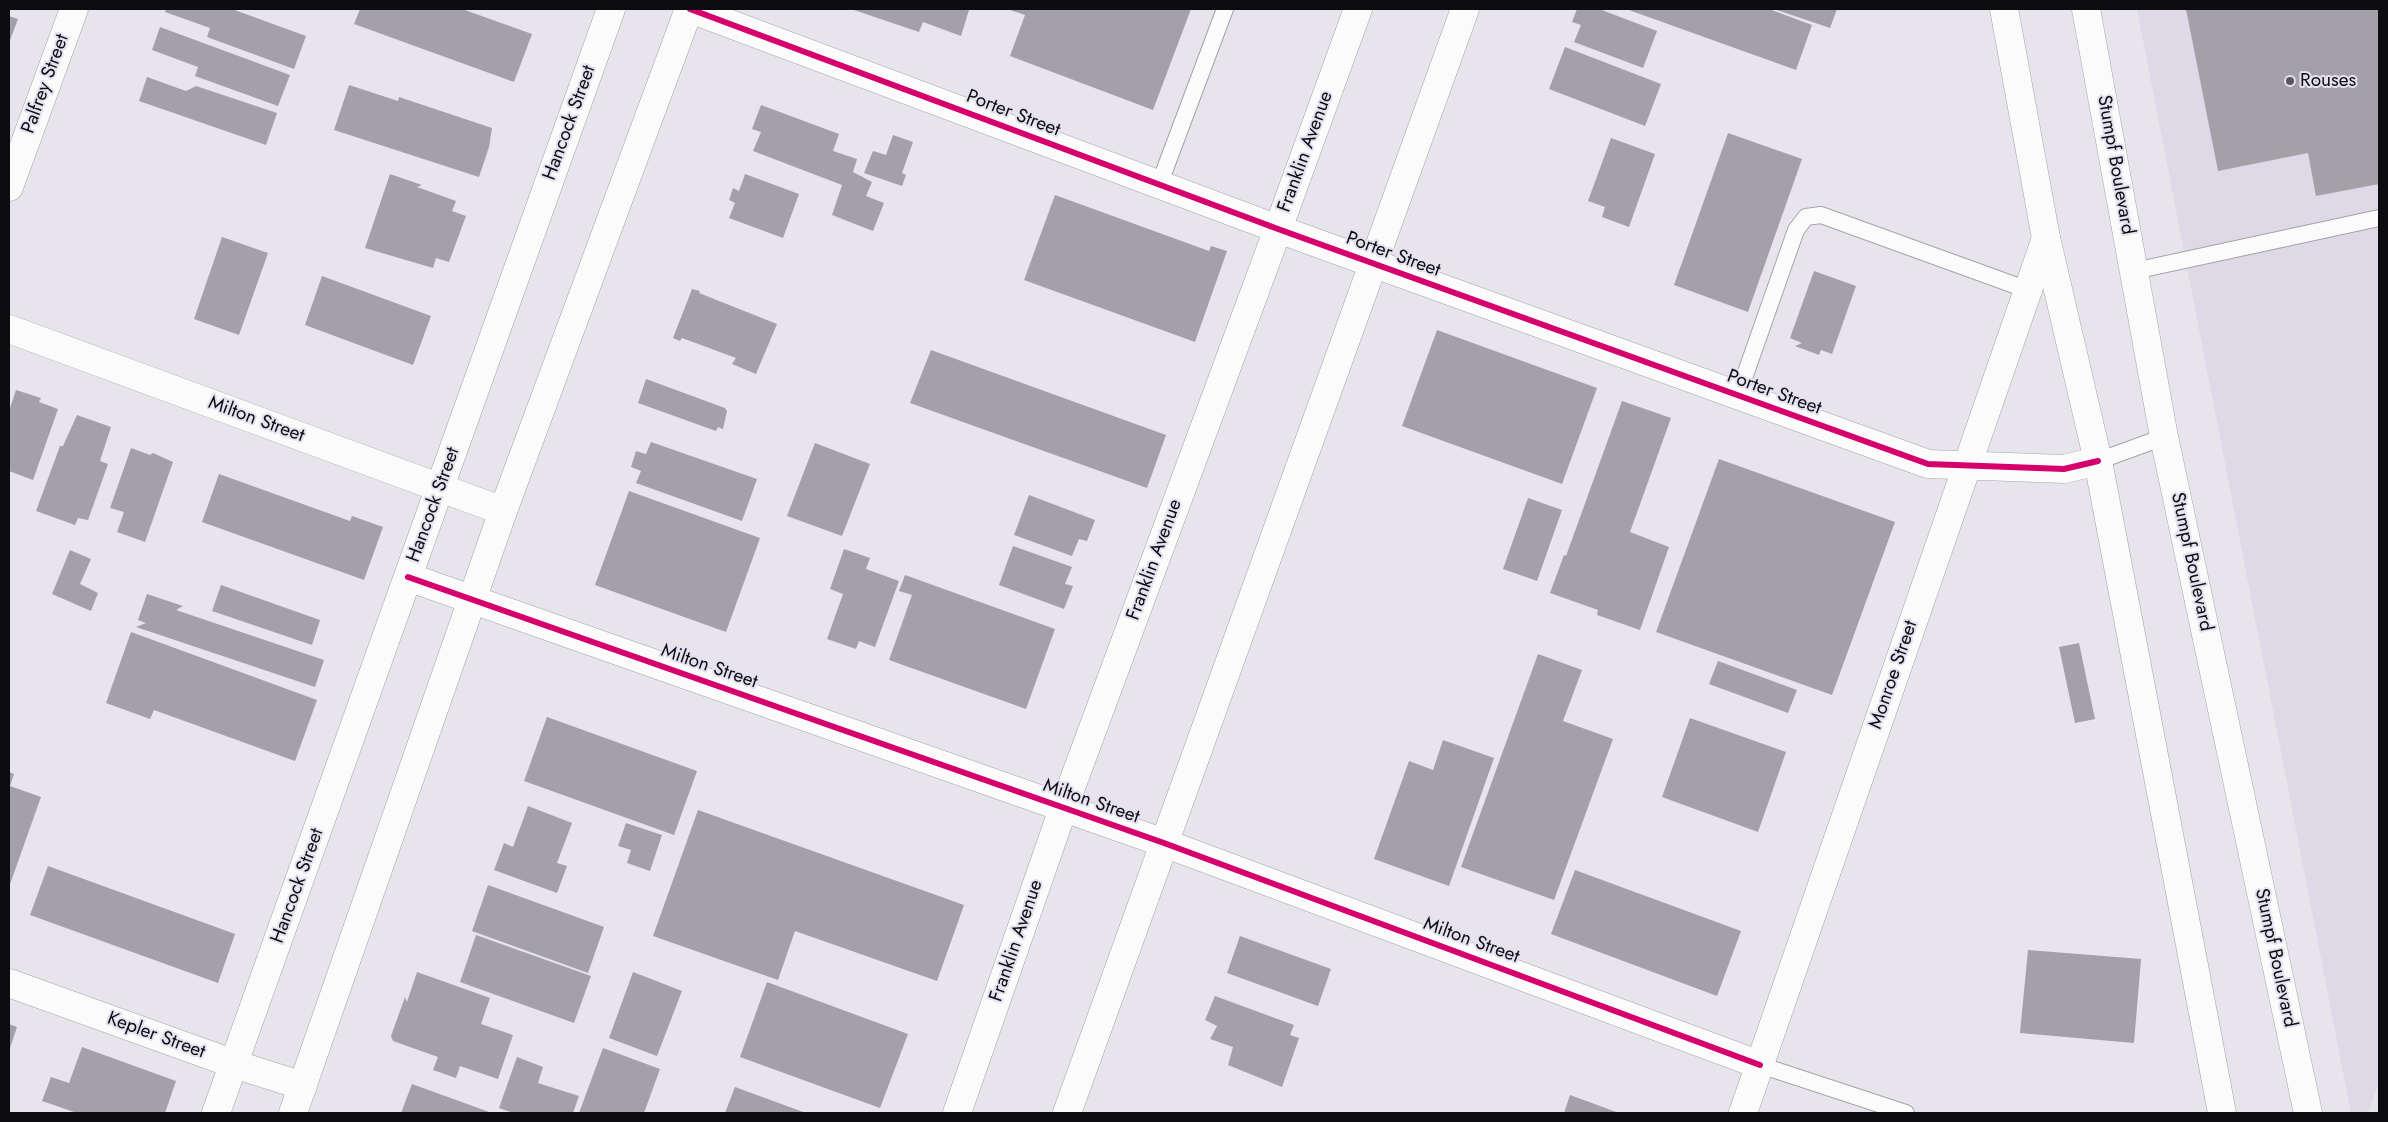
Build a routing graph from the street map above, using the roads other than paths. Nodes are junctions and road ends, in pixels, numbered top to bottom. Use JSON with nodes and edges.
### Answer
{"nodes":[{"id":1,"x":74,"y":9,"type":"edge"},
{"id":2,"x":611,"y":9,"type":"edge"},
{"id":3,"x":689,"y":9,"type":"edge"},
{"id":4,"x":1225,"y":9,"type":"edge"},
{"id":5,"x":1358,"y":9,"type":"edge"},
{"id":6,"x":1465,"y":9,"type":"edge"},
{"id":7,"x":2004,"y":9,"type":"edge"},
{"id":8,"x":2086,"y":9,"type":"edge"},
{"id":9,"x":1160,"y":185,"type":"junction"},
{"id":10,"x":9,"y":187,"type":"edge"},
{"id":11,"x":2379,"y":218,"type":"edge"},
{"id":12,"x":1278,"y":230,"type":"junction"},
{"id":13,"x":2046,"y":238,"type":"junction"},
{"id":14,"x":1372,"y":263,"type":"junction"},
{"id":15,"x":2134,"y":271,"type":"junction"},
{"id":16,"x":2028,"y":290,"type":"junction"},
{"id":17,"x":9,"y":329,"type":"edge"},
{"id":18,"x":1738,"y":395,"type":"junction"},
{"id":19,"x":2164,"y":437,"type":"junction"},
{"id":20,"x":2098,"y":461,"type":"junction"},
{"id":21,"x":1966,"y":467,"type":"junction"},
{"id":22,"x":440,"y":488,"type":"junction"},
{"id":23,"x":503,"y":511,"type":"junction"},
{"id":24,"x":408,"y":577,"type":"junction"},
{"id":25,"x":474,"y":600,"type":"junction"},
{"id":26,"x":1063,"y":809,"type":"junction"},
{"id":27,"x":1164,"y":842,"type":"junction"},
{"id":28,"x":9,"y":983,"type":"edge"},
{"id":29,"x":234,"y":1064,"type":"junction"},
{"id":30,"x":1760,"y":1065,"type":"junction"},
{"id":31,"x":303,"y":1086,"type":"junction"},
{"id":32,"x":216,"y":1113,"type":"edge"},
{"id":33,"x":294,"y":1113,"type":"edge"},
{"id":34,"x":957,"y":1113,"type":"edge"},
{"id":35,"x":1067,"y":1113,"type":"edge"},
{"id":36,"x":1743,"y":1113,"type":"edge"},
{"id":37,"x":1906,"y":1113,"type":"edge"},
{"id":38,"x":2222,"y":1113,"type":"edge"},
{"id":39,"x":2308,"y":1113,"type":"edge"}],
"edges":[{"from":1,"to":10,"type":"street","name":"Palfrey Street"},
{"from":2,"to":22,"type":"street","name":"Hancock Street"},
{"from":3,"to":9,"type":"street","name":"Porter Street"},
{"from":3,"to":23,"type":"street"},
{"from":4,"to":9,"type":"lane"},
{"from":5,"to":12,"type":"street","name":"Franklin Avenue"},
{"from":6,"to":14,"type":"street"},
{"from":7,"to":13,"type":"street"},
{"from":8,"to":15,"type":"street","name":"Stumpf Boulevard"},
{"from":9,"to":12,"type":"street","name":"Porter Street"},
{"from":11,"to":15,"type":"lane"},
{"from":12,"to":14,"type":"street","name":"Porter Street"},
{"from":12,"to":26,"type":"street","name":"Franklin Avenue"},
{"from":13,"to":16,"type":"street","name":"Monroe Street"},
{"from":13,"to":20,"type":"street"},
{"from":14,"to":18,"type":"street","name":"Porter Street"},
{"from":14,"to":27,"type":"street"},
{"from":15,"to":19,"type":"street","name":"Stumpf Boulevard"},
{"from":16,"to":18,"type":"lane"},
{"from":16,"to":21,"type":"street","name":"Monroe Street"},
{"from":17,"to":22,"type":"street","name":"Milton Street"},
{"from":18,"to":21,"type":"street","name":"Porter Street"},
{"from":19,"to":20,"type":"lane"},
{"from":19,"to":39,"type":"street","name":"Stumpf Boulevard"},
{"from":20,"to":21,"type":"street","name":"Porter Street"},
{"from":20,"to":38,"type":"street"},
{"from":21,"to":30,"type":"street","name":"Monroe Street"},
{"from":22,"to":23,"type":"street","name":"Milton Street"},
{"from":22,"to":24,"type":"street","name":"Hancock Street"},
{"from":23,"to":25,"type":"street"},
{"from":24,"to":25,"type":"street","name":"Milton Street"},
{"from":24,"to":29,"type":"street","name":"Hancock Street"},
{"from":25,"to":26,"type":"street","name":"Milton Street"},
{"from":25,"to":31,"type":"street"},
{"from":26,"to":27,"type":"street","name":"Milton Street"},
{"from":26,"to":34,"type":"street","name":"Franklin Avenue"},
{"from":27,"to":30,"type":"street","name":"Milton Street"},
{"from":27,"to":35,"type":"street"},
{"from":28,"to":29,"type":"street","name":"Kepler Street"},
{"from":29,"to":31,"type":"street","name":"Kepler Street"},
{"from":29,"to":32,"type":"street","name":"Hancock Street"},
{"from":30,"to":36,"type":"street","name":"Monroe Street"},
{"from":30,"to":37,"type":"lane"},
{"from":31,"to":33,"type":"street"}]}
